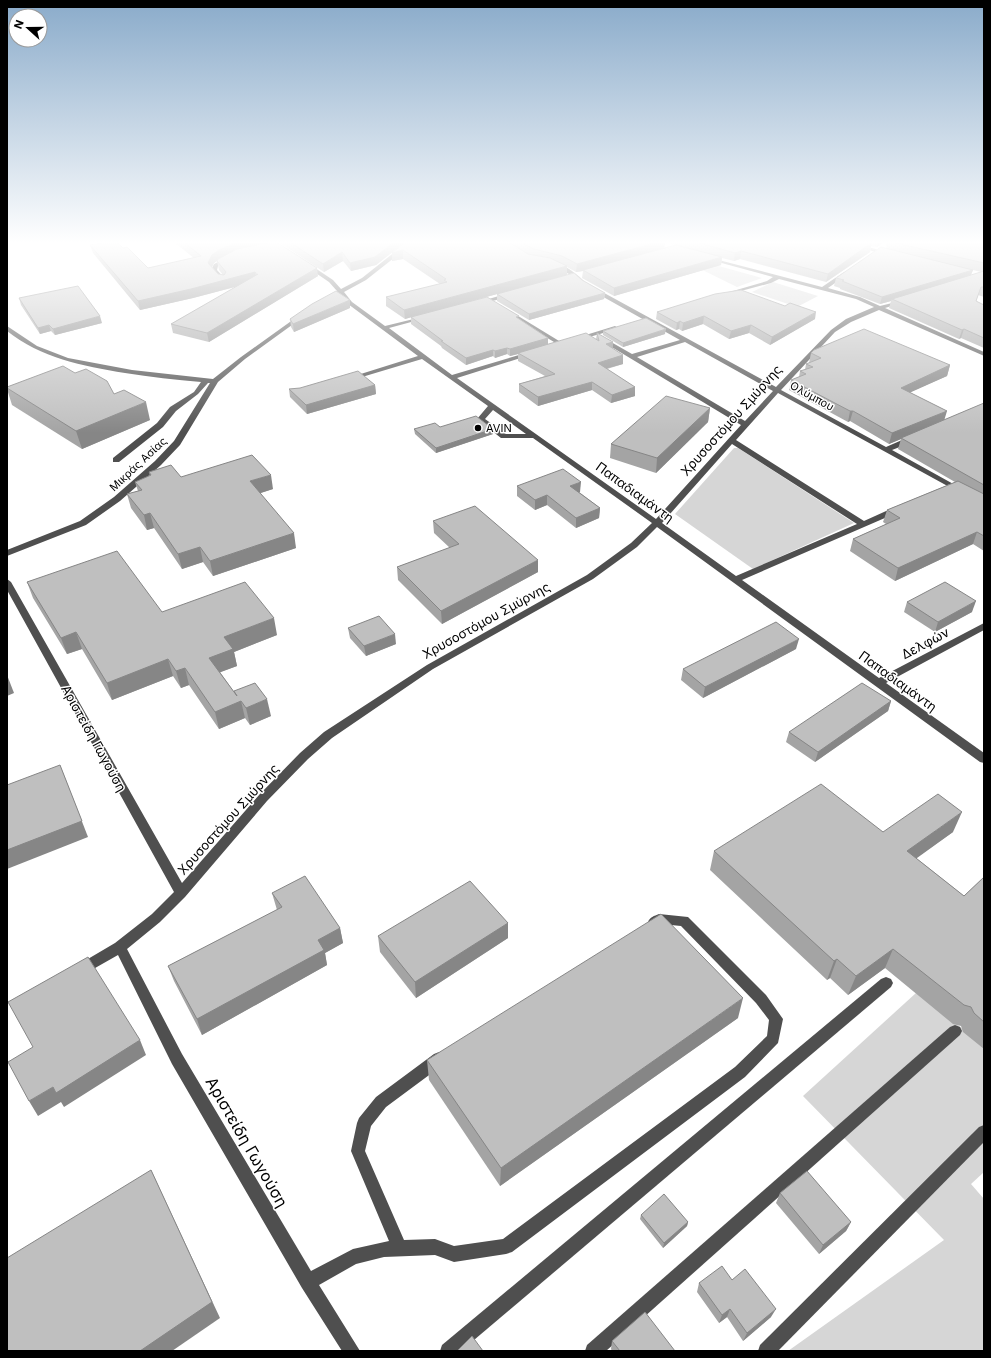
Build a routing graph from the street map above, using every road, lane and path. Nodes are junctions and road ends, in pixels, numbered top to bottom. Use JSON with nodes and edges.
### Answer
{"nodes":[{"id":1,"x":354,"y":306,"type":"edge"},
{"id":2,"x":625,"y":306,"type":"edge"},
{"id":3,"x":882,"y":307,"type":"joint"},
{"id":4,"x":502,"y":308,"type":"edge"},
{"id":5,"x":310,"y":309,"type":"edge"},
{"id":6,"x":428,"y":316,"type":"edge"},
{"id":7,"x":654,"y":316,"type":"dead end"},
{"id":8,"x":646,"y":318,"type":"junction"},
{"id":9,"x":639,"y":321,"type":"edge"},
{"id":10,"x":623,"y":325,"type":"edge"},
{"id":11,"x":7,"y":328,"type":"edge"},
{"id":12,"x":383,"y":328,"type":"junction"},
{"id":13,"x":593,"y":334,"type":"junction"},
{"id":14,"x":686,"y":340,"type":"junction"},
{"id":15,"x":567,"y":342,"type":"junction"},
{"id":16,"x":554,"y":346,"type":"edge"},
{"id":17,"x":539,"y":350,"type":"edge"},
{"id":18,"x":984,"y":354,"type":"edge"},
{"id":19,"x":632,"y":356,"type":"junction"},
{"id":20,"x":423,"y":357,"type":"junction"},
{"id":21,"x":452,"y":377,"type":"junction"},
{"id":22,"x":206,"y":381,"type":"junction"},
{"id":23,"x":214,"y":381,"type":"junction"},
{"id":24,"x":343,"y":381,"type":"edge"},
{"id":25,"x":777,"y":390,"type":"junction"},
{"id":26,"x":492,"y":406,"type":"junction"},
{"id":27,"x":745,"y":424,"type":"junction"},
{"id":28,"x":921,"y":435,"type":"edge"},
{"id":29,"x":535,"y":436,"type":"junction"},
{"id":30,"x":731,"y":440,"type":"junction"},
{"id":31,"x":886,"y":450,"type":"junction"},
{"id":32,"x":116,"y":460,"type":"dead end"},
{"id":33,"x":984,"y":504,"type":"edge"},
{"id":34,"x":904,"y":507,"type":"edge"},
{"id":35,"x":657,"y":523,"type":"junction"},
{"id":36,"x":863,"y":524,"type":"junction"},
{"id":37,"x":7,"y":553,"type":"edge"},
{"id":38,"x":735,"y":580,"type":"junction"},
{"id":39,"x":7,"y":582,"type":"edge"},
{"id":40,"x":984,"y":626,"type":"edge"},
{"id":41,"x":878,"y":683,"type":"junction"},
{"id":42,"x":984,"y":759,"type":"edge"},
{"id":43,"x":181,"y":893,"type":"junction"},
{"id":44,"x":639,"y":929,"type":"edge"},
{"id":45,"x":120,"y":946,"type":"junction"},
{"id":46,"x":70,"y":975,"type":"edge"},
{"id":47,"x":886,"y":983,"type":"dead end"},
{"id":48,"x":955,"y":1031,"type":"dead end"},
{"id":49,"x":449,"y":1052,"type":"edge"},
{"id":50,"x":984,"y":1132,"type":"edge"},
{"id":51,"x":400,"y":1249,"type":"junction"},
{"id":52,"x":308,"y":1282,"type":"junction"},
{"id":53,"x":352,"y":1351,"type":"edge"},
{"id":54,"x":448,"y":1351,"type":"edge"},
{"id":55,"x":593,"y":1351,"type":"edge"},
{"id":56,"x":766,"y":1351,"type":"edge"}],
"edges":[{"from":1,"to":12,"type":"street","name":"Παπαδιαμάντη"},
{"from":2,"to":8,"type":"street","name":"Ολύμπου"},
{"from":3,"to":18,"type":"street"},
{"from":3,"to":25,"type":"street","name":"Χρυσοστόμου Σμύρνης"},
{"from":4,"to":15,"type":"street"},
{"from":5,"to":23,"type":"street","name":"Μικράς Ασίας"},
{"from":6,"to":12,"type":"street"},
{"from":7,"to":8,"type":"street"},
{"from":8,"to":9,"type":"street"},
{"from":8,"to":14,"type":"street","name":"Ολύμπου"},
{"from":10,"to":13,"type":"street"},
{"from":11,"to":22,"type":"street"},
{"from":12,"to":20,"type":"street","name":"Παπαδιαμάντη"},
{"from":13,"to":15,"type":"street"},
{"from":13,"to":19,"type":"street"},
{"from":14,"to":19,"type":"street"},
{"from":14,"to":25,"type":"street","name":"Ολύμπου"},
{"from":15,"to":16,"type":"street"},
{"from":17,"to":21,"type":"street"},
{"from":19,"to":27,"type":"street"},
{"from":20,"to":21,"type":"street","name":"Παπαδιαμάντη"},
{"from":20,"to":24,"type":"street"},
{"from":21,"to":26,"type":"street","name":"Παπαδιαμάντη"},
{"from":22,"to":23,"type":"street"},
{"from":22,"to":32,"type":"street"},
{"from":23,"to":37,"type":"street","name":"Μικράς Ασίας"},
{"from":25,"to":27,"type":"street","name":"Χρυσοστόμου Σμύρνης"},
{"from":25,"to":31,"type":"street","name":"Ολύμπου"},
{"from":26,"to":29,"type":"street","name":"Παπαδιαμάντη"},
{"from":26,"to":29,"type":"street"},
{"from":27,"to":30,"type":"street","name":"Χρυσοστόμου Σμύρνης"},
{"from":28,"to":31,"type":"street"},
{"from":29,"to":35,"type":"street","name":"Παπαδιαμάντη"},
{"from":30,"to":35,"type":"street","name":"Χρυσοστόμου Σμύρνης"},
{"from":30,"to":36,"type":"street"},
{"from":31,"to":33,"type":"street","name":"Ολύμπου"},
{"from":34,"to":36,"type":"street"},
{"from":35,"to":38,"type":"street","name":"Παπαδιαμάντη"},
{"from":35,"to":43,"type":"street","name":"Χρυσοστόμου Σμύρνης"},
{"from":36,"to":38,"type":"street"},
{"from":38,"to":41,"type":"street","name":"Παπαδιαμάντη"},
{"from":39,"to":43,"type":"street","name":"Αριστείδη Γωγούση"},
{"from":40,"to":41,"type":"street","name":"Δελφών"},
{"from":41,"to":42,"type":"street","name":"Παπαδιαμάντη"},
{"from":43,"to":45,"type":"street","name":"Χρυσοστόμου Σμύρνης"},
{"from":44,"to":51,"type":"street"},
{"from":45,"to":46,"type":"street","name":"Χρυσοστόμου Σμύρνης"},
{"from":45,"to":52,"type":"street","name":"Αριστείδη Γωγούση"},
{"from":47,"to":54,"type":"street"},
{"from":48,"to":55,"type":"street"},
{"from":49,"to":51,"type":"street"},
{"from":50,"to":56,"type":"street"},
{"from":51,"to":52,"type":"street"},
{"from":52,"to":53,"type":"street","name":"Αριστείδη Γωγούση"}]}
